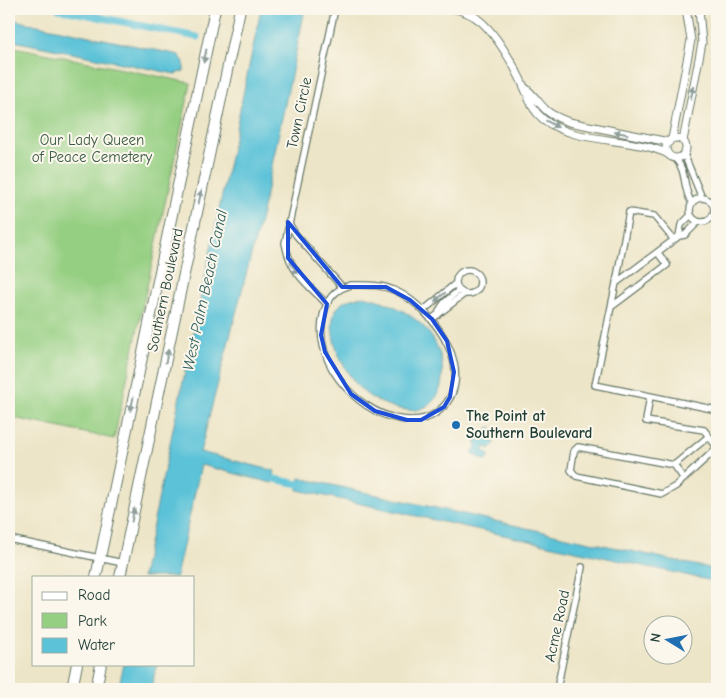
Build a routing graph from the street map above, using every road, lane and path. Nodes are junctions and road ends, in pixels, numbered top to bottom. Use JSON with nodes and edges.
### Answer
{"nodes":[{"id":1,"x":215,"y":9,"type":"edge"},
{"id":2,"x":240,"y":9,"type":"edge"},
{"id":3,"x":335,"y":9,"type":"edge"},
{"id":4,"x":455,"y":9,"type":"edge"},
{"id":5,"x":686,"y":9,"type":"edge"},
{"id":6,"x":699,"y":9,"type":"edge"},
{"id":7,"x":524,"y":87,"type":"junction"},
{"id":8,"x":671,"y":141,"type":"junction"},
{"id":9,"x":683,"y":141,"type":"junction"},
{"id":10,"x":668,"y":154,"type":"junction"},
{"id":11,"x":684,"y":154,"type":"junction"},
{"id":12,"x":675,"y":158,"type":"junction"},
{"id":13,"x":717,"y":197,"type":"edge"},
{"id":14,"x":705,"y":199,"type":"junction"},
{"id":15,"x":692,"y":204,"type":"junction"},
{"id":16,"x":716,"y":209,"type":"edge"},
{"id":17,"x":691,"y":215,"type":"junction"},
{"id":18,"x":288,"y":222,"type":"junction"},
{"id":19,"x":698,"y":222,"type":"junction"},
{"id":20,"x":676,"y":238,"type":"junction"},
{"id":21,"x":658,"y":252,"type":"junction"},
{"id":22,"x":456,"y":283,"type":"junction"},
{"id":23,"x":616,"y":283,"type":"junction"},
{"id":24,"x":342,"y":288,"type":"junction"},
{"id":25,"x":462,"y":292,"type":"junction"},
{"id":26,"x":327,"y":304,"type":"junction"},
{"id":27,"x":611,"y":307,"type":"junction"},
{"id":28,"x":424,"y":310,"type":"junction"},
{"id":29,"x":432,"y":319,"type":"junction"},
{"id":30,"x":650,"y":396,"type":"junction"},
{"id":31,"x":717,"y":415,"type":"edge"},
{"id":32,"x":709,"y":436,"type":"junction"},
{"id":33,"x":717,"y":448,"type":"edge"},
{"id":34,"x":674,"y":465,"type":"junction"},
{"id":35,"x":684,"y":479,"type":"junction"},
{"id":36,"x":9,"y":539,"type":"edge"},
{"id":37,"x":100,"y":558,"type":"junction"},
{"id":38,"x":123,"y":563,"type":"junction"},
{"id":39,"x":582,"y":567,"type":"dead end"},
{"id":40,"x":96,"y":576,"type":"edge"},
{"id":41,"x":120,"y":576,"type":"edge"},
{"id":42,"x":77,"y":666,"type":"edge"},
{"id":43,"x":101,"y":666,"type":"edge"},
{"id":44,"x":72,"y":689,"type":"edge"},
{"id":45,"x":96,"y":689,"type":"edge"},
{"id":46,"x":557,"y":689,"type":"edge"}],
"edges":[{"from":1,"to":37,"type":"highway","name":"Southern Boulevard","one_way":true},
{"from":38,"to":2,"type":"highway","name":"Southern Boulevard","one_way":true},
{"from":3,"to":18,"type":"street","name":"Town Circle"},
{"from":4,"to":7,"type":"street"},
{"from":5,"to":8,"type":"street"},
{"from":9,"to":6,"type":"street","one_way":true},
{"from":8,"to":7,"type":"street","one_way":true},
{"from":7,"to":10,"type":"street","one_way":true},
{"from":8,"to":9,"type":"street"},
{"from":8,"to":10,"type":"street"},
{"from":9,"to":11,"type":"street"},
{"from":10,"to":12,"type":"street"},
{"from":11,"to":12,"type":"street"},
{"from":11,"to":14,"type":"street"},
{"from":12,"to":15,"type":"street"},
{"from":13,"to":14,"type":"street"},
{"from":14,"to":15,"type":"street"},
{"from":14,"to":16,"type":"street"},
{"from":15,"to":17,"type":"street"},
{"from":16,"to":19,"type":"street"},
{"from":17,"to":19,"type":"street"},
{"from":17,"to":20,"type":"street"},
{"from":18,"to":24,"type":"street"},
{"from":18,"to":26,"type":"street","name":"Town Circle","one_way":true},
{"from":19,"to":20,"type":"street"},
{"from":20,"to":21,"type":"street"},
{"from":20,"to":23,"type":"street"},
{"from":21,"to":23,"type":"street"},
{"from":21,"to":27,"type":"street"},
{"from":22,"to":25,"type":"street"},
{"from":22,"to":25,"type":"street"},
{"from":22,"to":28,"type":"street","one_way":true},
{"from":23,"to":27,"type":"street"},
{"from":24,"to":26,"type":"street"},
{"from":24,"to":28,"type":"street"},
{"from":25,"to":29,"type":"street"},
{"from":26,"to":29,"type":"street"},
{"from":27,"to":30,"type":"street"},
{"from":28,"to":29,"type":"street"},
{"from":30,"to":31,"type":"street"},
{"from":30,"to":32,"type":"street"},
{"from":32,"to":33,"type":"street"},
{"from":32,"to":34,"type":"street"},
{"from":33,"to":35,"type":"street"},
{"from":34,"to":35,"type":"street"},
{"from":34,"to":35,"type":"street"},
{"from":36,"to":37,"type":"street"},
{"from":37,"to":38,"type":"street"},
{"from":37,"to":40,"type":"highway","name":"Southern Boulevard"},
{"from":38,"to":41,"type":"highway","name":"Southern Boulevard"},
{"from":39,"to":46,"type":"street","name":"Acme Road"},
{"from":42,"to":44,"type":"highway"},
{"from":43,"to":45,"type":"highway"}]}
